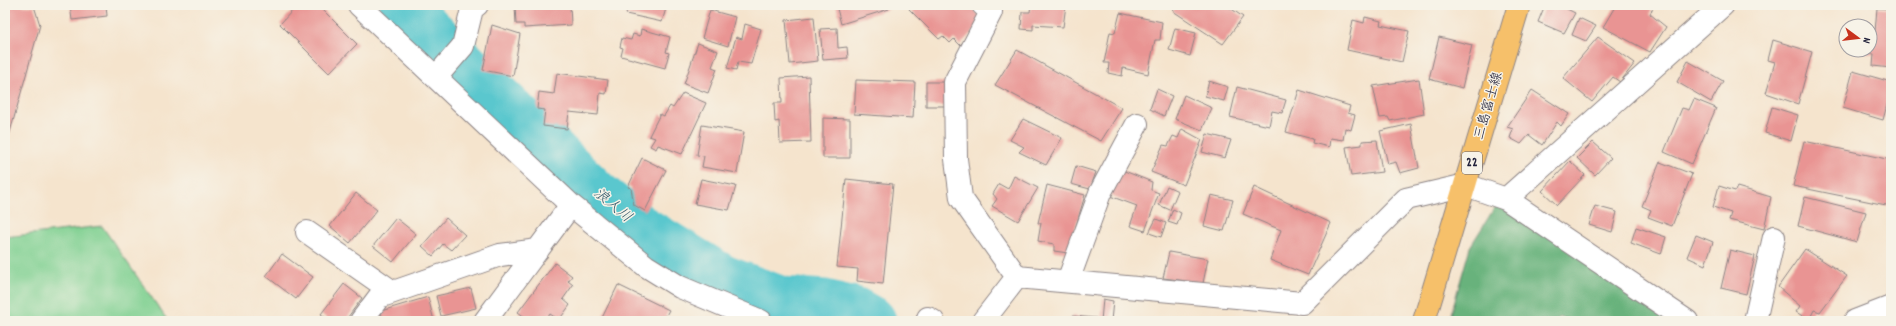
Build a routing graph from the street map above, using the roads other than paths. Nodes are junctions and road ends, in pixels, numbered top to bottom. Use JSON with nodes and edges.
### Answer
{"nodes":[{"id":1,"x":359,"y":5,"type":"edge"},
{"id":2,"x":477,"y":5,"type":"edge"},
{"id":3,"x":984,"y":5,"type":"edge"},
{"id":4,"x":1519,"y":5,"type":"edge"},
{"id":5,"x":1723,"y":5,"type":"edge"},
{"id":6,"x":448,"y":63,"type":"junction"},
{"id":7,"x":1137,"y":124,"type":"dead end"},
{"id":8,"x":1466,"y":185,"type":"junction"},
{"id":9,"x":1506,"y":199,"type":"junction"},
{"id":10,"x":570,"y":205,"type":"junction"},
{"id":11,"x":307,"y":232,"type":"dead end"},
{"id":12,"x":1774,"y":237,"type":"dead end"},
{"id":13,"x":538,"y":250,"type":"junction"},
{"id":14,"x":1017,"y":277,"type":"junction"},
{"id":15,"x":1068,"y":281,"type":"junction"},
{"id":16,"x":393,"y":292,"type":"junction"},
{"id":17,"x":1891,"y":307,"type":"edge"},
{"id":18,"x":361,"y":321,"type":"edge"},
{"id":19,"x":485,"y":321,"type":"edge"},
{"id":20,"x":761,"y":321,"type":"edge"},
{"id":21,"x":983,"y":321,"type":"edge"},
{"id":22,"x":1424,"y":321,"type":"edge"},
{"id":23,"x":1687,"y":321,"type":"edge"},
{"id":24,"x":1755,"y":321,"type":"edge"},
{"id":25,"x":1856,"y":321,"type":"edge"}],
"edges":[{"from":1,"to":6,"type":"street"},
{"from":2,"to":6,"type":"street"},
{"from":3,"to":14,"type":"street"},
{"from":4,"to":8,"type":"main road","name":"三島富士線","number":"22"},
{"from":5,"to":9,"type":"street"},
{"from":6,"to":10,"type":"street"},
{"from":7,"to":15,"type":"street"},
{"from":8,"to":9,"type":"street"},
{"from":8,"to":15,"type":"street"},
{"from":8,"to":22,"type":"main road","name":"三島富士線","number":"22"},
{"from":9,"to":23,"type":"street"},
{"from":10,"to":13,"type":"street"},
{"from":10,"to":20,"type":"street"},
{"from":11,"to":16,"type":"street"},
{"from":12,"to":24,"type":"street"},
{"from":13,"to":16,"type":"street"},
{"from":13,"to":19,"type":"street"},
{"from":14,"to":15,"type":"street"},
{"from":14,"to":21,"type":"street"},
{"from":16,"to":18,"type":"street"},
{"from":17,"to":25,"type":"street"}]}
